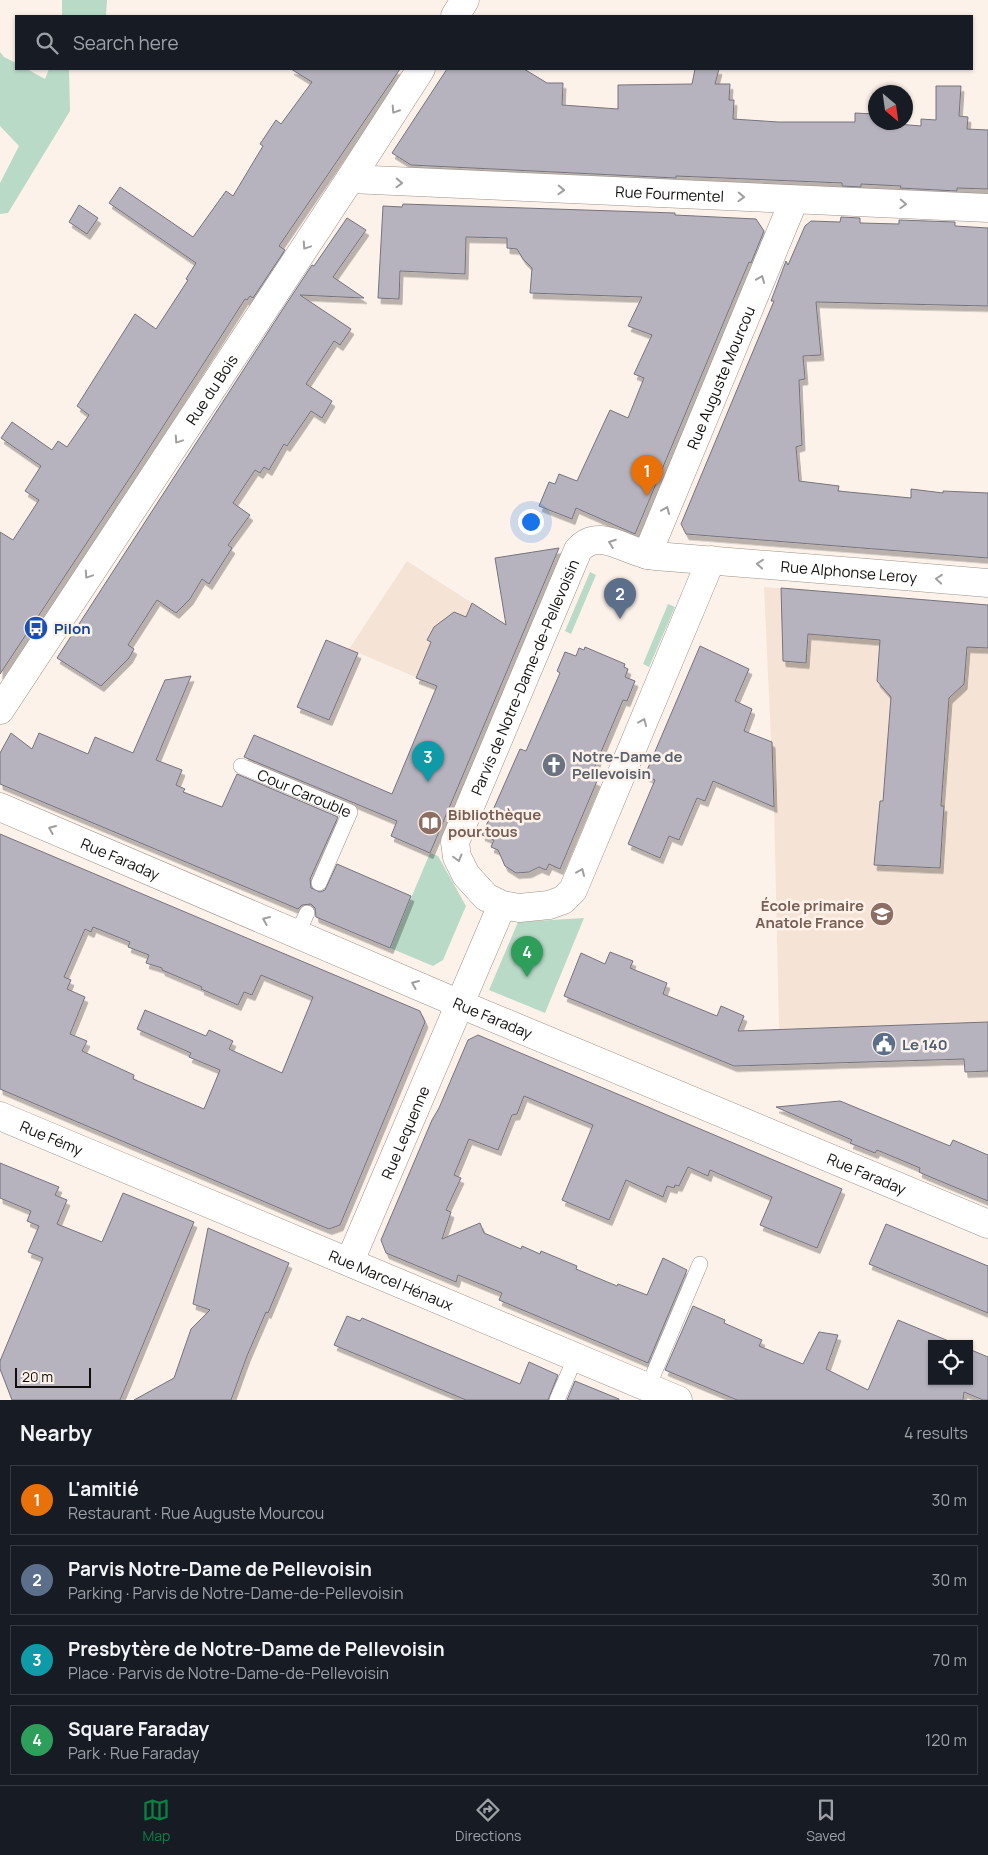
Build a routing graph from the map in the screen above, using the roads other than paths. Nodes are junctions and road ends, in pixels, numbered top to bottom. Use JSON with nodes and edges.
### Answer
{"nodes":[{"id":1,"x":465,"y":0,"type":"edge"},
{"id":2,"x":455,"y":15,"type":"edge"},
{"id":3,"x":420,"y":70,"type":"edge"},
{"id":4,"x":350,"y":179,"type":"junction"},
{"id":5,"x":794,"y":200,"type":"junction"},
{"id":6,"x":988,"y":208,"type":"edge"},
{"id":7,"x":647,"y":555,"type":"junction"},
{"id":8,"x":711,"y":560,"type":"junction"},
{"id":9,"x":988,"y":583,"type":"edge"},
{"id":10,"x":0,"y":710,"type":"edge"},
{"id":11,"x":241,"y":766,"type":"dead end"},
{"id":12,"x":0,"y":807,"type":"edge"},
{"id":13,"x":319,"y":883,"type":"dead end"},
{"id":14,"x":502,"y":905,"type":"junction"},
{"id":15,"x":460,"y":1004,"type":"junction"},
{"id":16,"x":0,"y":1116,"type":"edge"},
{"id":17,"x":105,"y":1160,"type":"joint"},
{"id":18,"x":988,"y":1224,"type":"edge"},
{"id":19,"x":350,"y":1261,"type":"junction"},
{"id":20,"x":700,"y":1264,"type":"dead end"},
{"id":21,"x":576,"y":1356,"type":"junction"},
{"id":22,"x":648,"y":1387,"type":"junction"},
{"id":23,"x":557,"y":1400,"type":"edge"},
{"id":24,"x":676,"y":1400,"type":"edge"}],
"edges":[{"from":1,"to":2,"type":"street"},
{"from":3,"to":4,"type":"street","name":"Rue du Bois","one_way":true},
{"from":4,"to":5,"type":"street","name":"Rue Fourmentel","one_way":true},
{"from":4,"to":10,"type":"street","name":"Rue du Bois","one_way":true},
{"from":5,"to":6,"type":"street","name":"Rue Fourmentel","one_way":true},
{"from":7,"to":5,"type":"street","name":"Rue Auguste Mourcou","one_way":true},
{"from":7,"to":8,"type":"street","name":"Parvis de Notre-Dame-de-Pellevoisin"},
{"from":7,"to":14,"type":"street","name":"Parvis de Notre-Dame-de-Pellevoisin","one_way":true},
{"from":9,"to":8,"type":"street","name":"Rue Alphonse Leroy","one_way":true},
{"from":14,"to":8,"type":"street","name":"Parvis de Notre-Dame-de-Pellevoisin","one_way":true},
{"from":11,"to":13,"type":"lane","name":"Cour Carouble"},
{"from":15,"to":12,"type":"street","name":"Rue Faraday","one_way":true},
{"from":14,"to":15,"type":"street"},
{"from":15,"to":18,"type":"street","name":"Rue Faraday"},
{"from":15,"to":19,"type":"street","name":"Rue Lequenne"},
{"from":16,"to":17,"type":"street","name":"Rue Fémy"},
{"from":17,"to":19,"type":"street","name":"Rue Marcel Hénaux"},
{"from":19,"to":21,"type":"street","name":"Rue Marcel Hénaux"},
{"from":20,"to":22,"type":"lane"},
{"from":21,"to":22,"type":"street","name":"Rue Marcel Hénaux"},
{"from":21,"to":23,"type":"lane"},
{"from":22,"to":24,"type":"street","name":"Rue Marcel Hénaux"}]}
